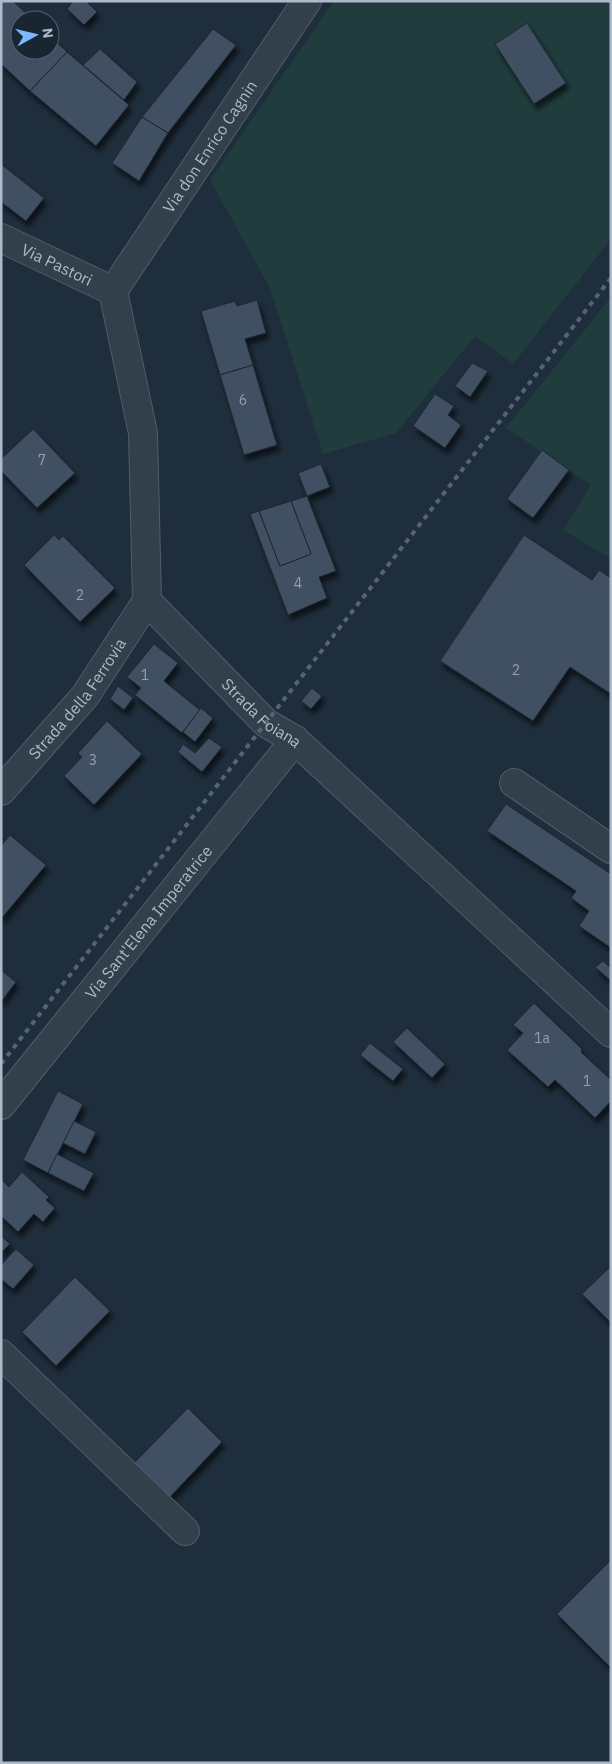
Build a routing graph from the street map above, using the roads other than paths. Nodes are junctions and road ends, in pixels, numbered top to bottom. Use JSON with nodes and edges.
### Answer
{"nodes":[{"id":1,"x":307,"y":1,"type":"edge"},
{"id":2,"x":1,"y":238,"type":"edge"},
{"id":3,"x":113,"y":291,"type":"junction"},
{"id":4,"x":147,"y":601,"type":"junction"},
{"id":5,"x":295,"y":740,"type":"junction"},
{"id":6,"x":514,"y":783,"type":"dead end"},
{"id":7,"x":1,"y":791,"type":"edge"},
{"id":8,"x":611,"y":849,"type":"edge"},
{"id":9,"x":611,"y":1033,"type":"edge"},
{"id":10,"x":1,"y":1105,"type":"edge"},
{"id":11,"x":1,"y":1354,"type":"edge"},
{"id":12,"x":185,"y":1531,"type":"dead end"}],
"edges":[{"from":1,"to":3,"type":"street","name":"Via don Enrico Cagnin"},
{"from":2,"to":3,"type":"street","name":"Via Pastori"},
{"from":3,"to":4,"type":"street"},
{"from":4,"to":5,"type":"street","name":"Strada Foiana"},
{"from":4,"to":7,"type":"street","name":"Strada della Ferrovia"},
{"from":5,"to":9,"type":"street","name":"Strada Foiana"},
{"from":5,"to":10,"type":"street","name":"Via Sant'Elena Imperatrice"},
{"from":6,"to":8,"type":"street"},
{"from":11,"to":12,"type":"street"}]}
